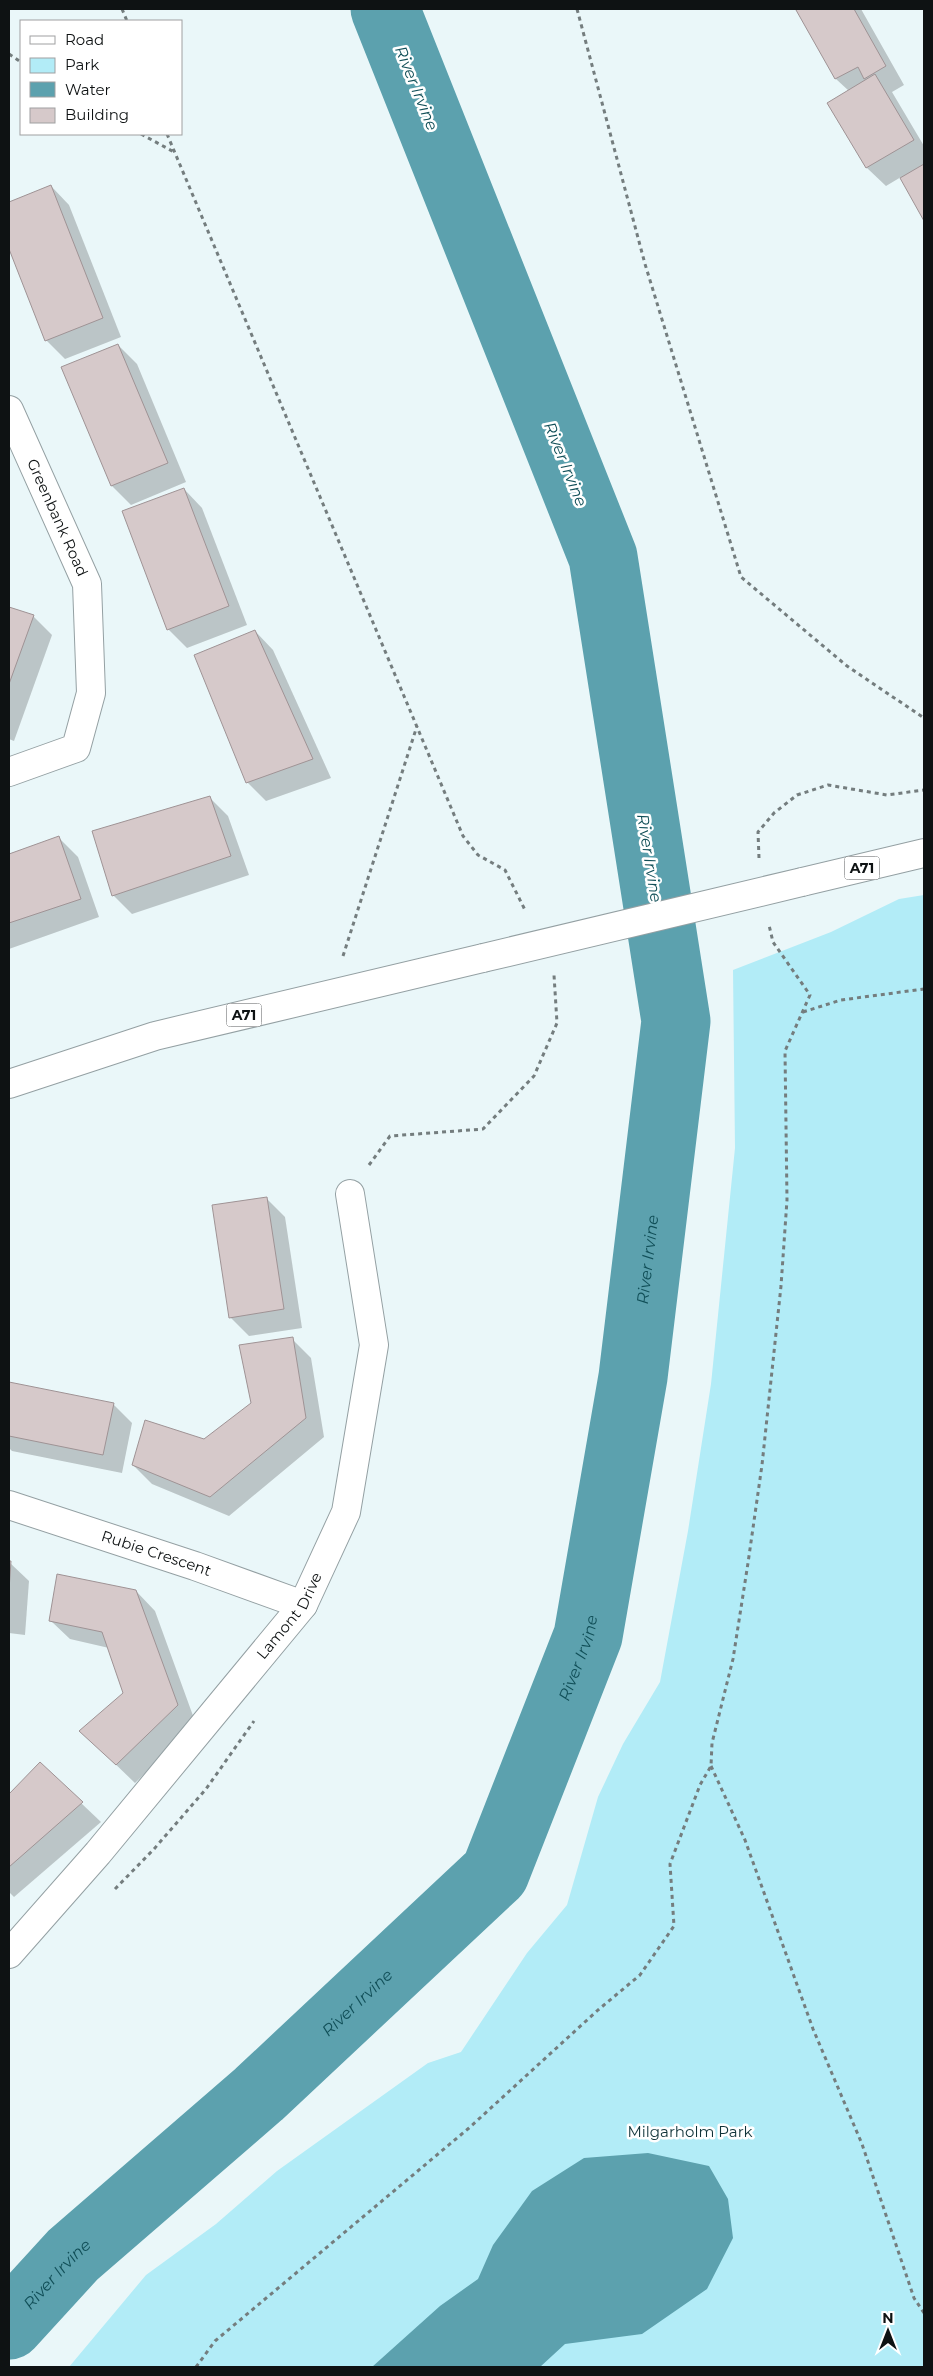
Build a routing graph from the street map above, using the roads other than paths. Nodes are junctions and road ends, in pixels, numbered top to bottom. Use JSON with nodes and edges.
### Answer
{"nodes":[{"id":1,"x":9,"y":410,"type":"edge"},
{"id":2,"x":9,"y":772,"type":"edge"},
{"id":3,"x":924,"y":853,"type":"edge"},
{"id":4,"x":9,"y":1084,"type":"edge"},
{"id":5,"x":350,"y":1194,"type":"road end"},
{"id":6,"x":9,"y":1505,"type":"edge"},
{"id":7,"x":303,"y":1605,"type":"junction"},
{"id":8,"x":9,"y":1954,"type":"edge"}],
"edges":[{"from":1,"to":2,"type":"street","name":"Greenbank Road"},
{"from":3,"to":4,"type":"street","number":"A71","bridge":true},
{"from":5,"to":7,"type":"street","name":"Lamont Drive"},
{"from":6,"to":7,"type":"street","name":"Rubie Crescent"},
{"from":7,"to":8,"type":"street","name":"Lamont Drive"}]}
